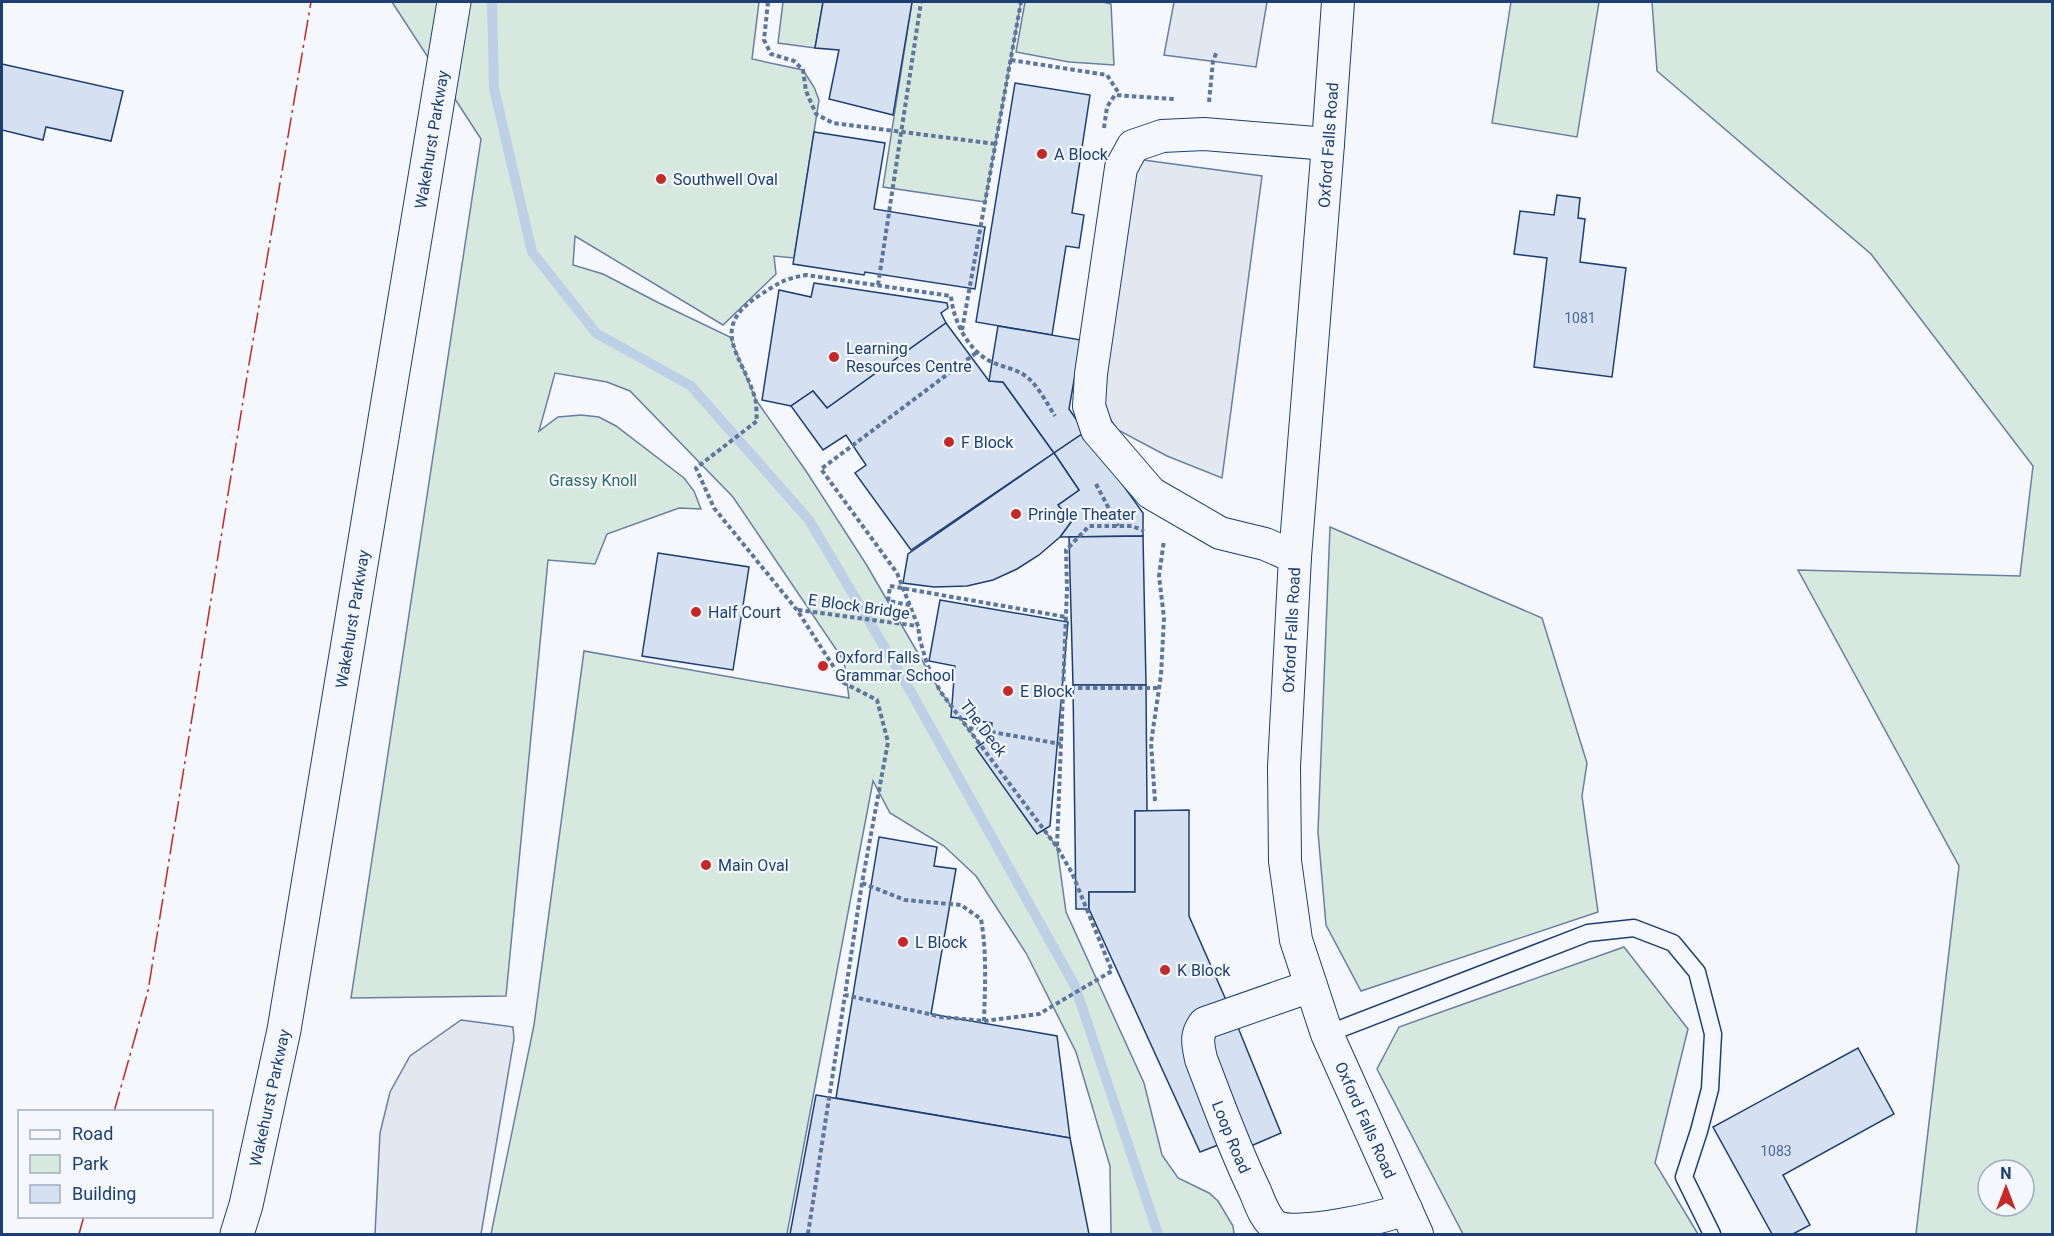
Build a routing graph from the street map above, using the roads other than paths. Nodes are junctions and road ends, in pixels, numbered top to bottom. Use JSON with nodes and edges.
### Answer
{"nodes":[{"id":1,"x":454,"y":2,"type":"edge"},
{"id":2,"x":1338,"y":2,"type":"edge"},
{"id":3,"x":1328,"y":144,"type":"junction"},
{"id":4,"x":1295,"y":557,"type":"junction"},
{"id":5,"x":1311,"y":986,"type":"junction"},
{"id":6,"x":1327,"y":1034,"type":"junction"},
{"id":7,"x":1411,"y":1222,"type":"edge"},
{"id":8,"x":237,"y":1234,"type":"edge"},
{"id":9,"x":1712,"y":1234,"type":"edge"}],
"edges":[{"from":1,"to":8,"type":"main road","name":"Wakehurst Parkway"},
{"from":2,"to":3,"type":"street","name":"Oxford Falls Road"},
{"from":3,"to":4,"type":"street","name":"Oxford Falls Road"},
{"from":3,"to":4,"type":"street"},
{"from":4,"to":5,"type":"street","name":"Oxford Falls Road"},
{"from":5,"to":6,"type":"street","name":"Oxford Falls Road"},
{"from":5,"to":7,"type":"street","name":"Loop Road"},
{"from":6,"to":7,"type":"street","name":"Oxford Falls Road"},
{"from":6,"to":9,"type":"lane"}]}
